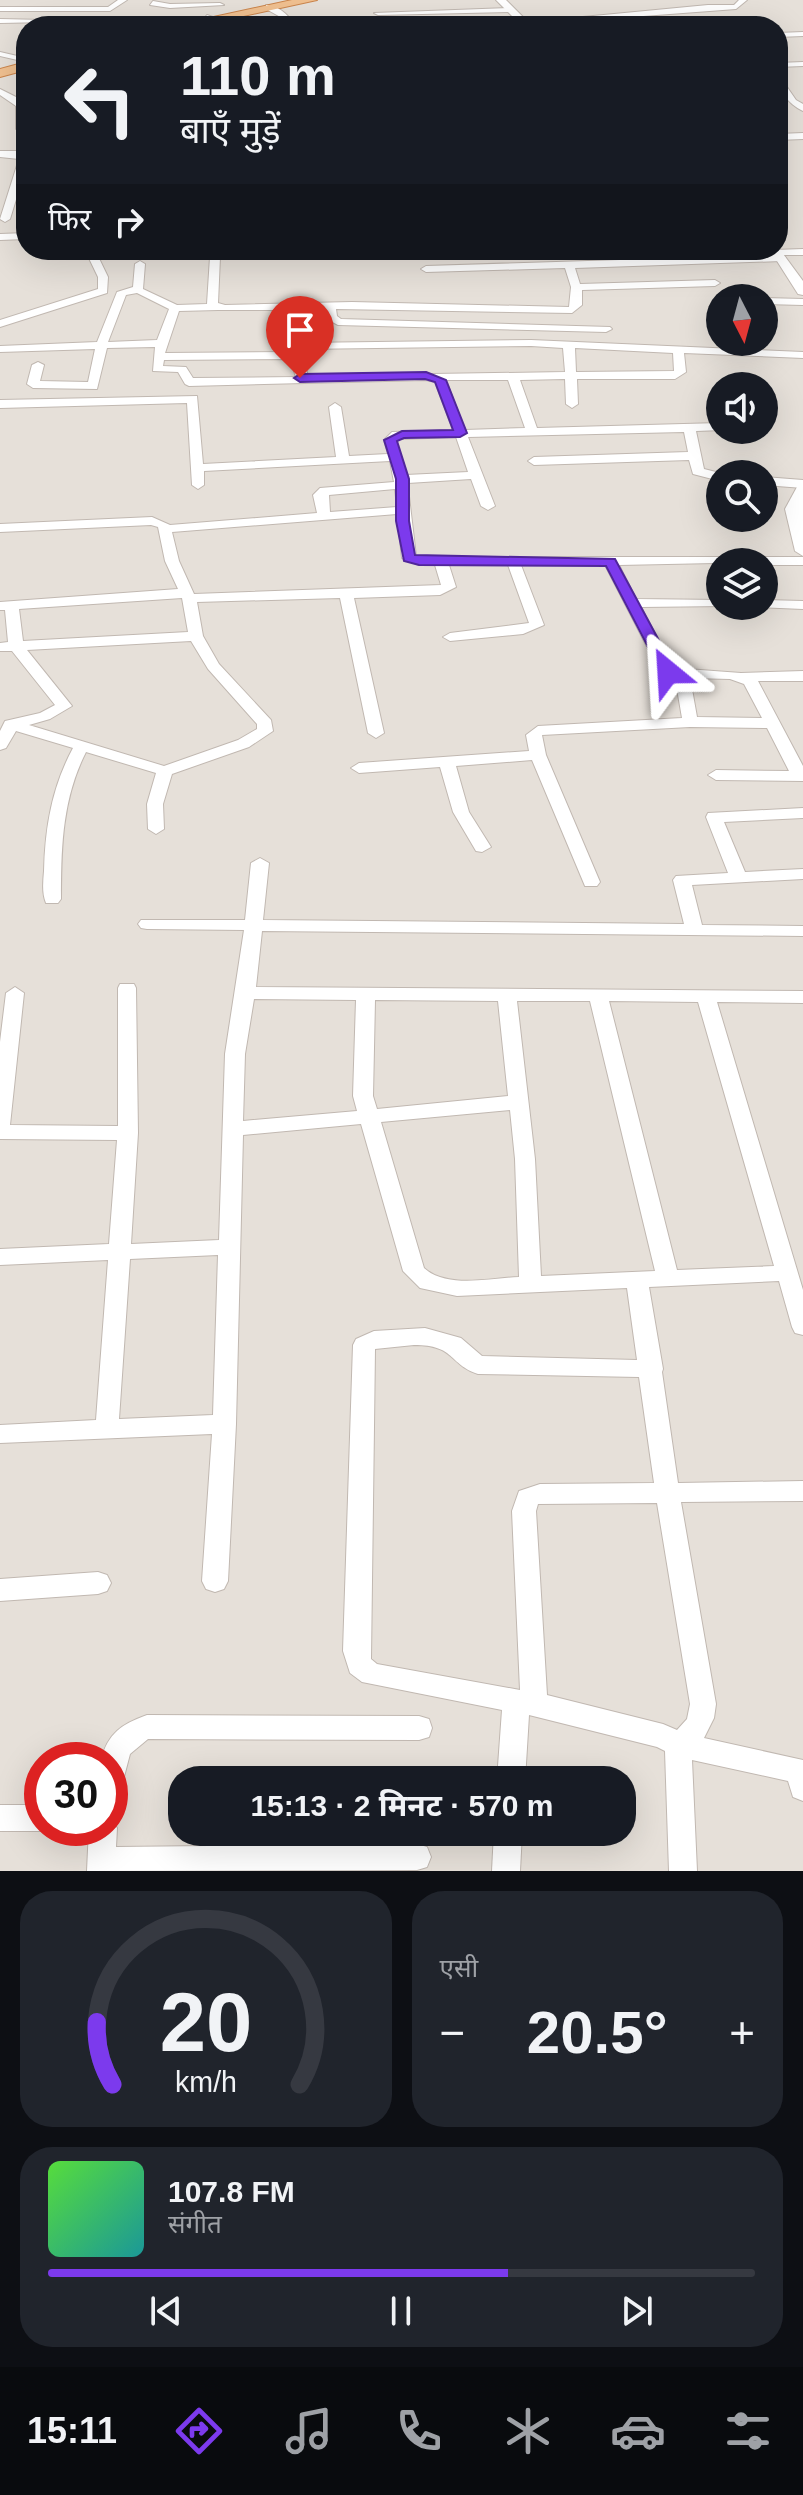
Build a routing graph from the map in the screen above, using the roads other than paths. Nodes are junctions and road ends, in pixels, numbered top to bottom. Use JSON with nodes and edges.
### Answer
{"nodes":[{"id":1,"x":296,"y":0,"type":"edge"},
{"id":2,"x":311,"y":0,"type":"edge"},
{"id":3,"x":501,"y":0,"type":"edge"},
{"id":4,"x":743,"y":0,"type":"edge"},
{"id":5,"x":0,"y":2,"type":"edge"},
{"id":6,"x":121,"y":2,"type":"edge"},
{"id":7,"x":669,"y":2,"type":"edge"},
{"id":8,"x":153,"y":3,"type":"dead end"},
{"id":9,"x":265,"y":4,"type":"edge"},
{"id":10,"x":706,"y":4,"type":"edge"},
{"id":11,"x":647,"y":6,"type":"edge"},
{"id":12,"x":0,"y":9,"type":"edge"},
{"id":13,"x":205,"y":10,"type":"edge"},
{"id":14,"x":509,"y":10,"type":"junction"},
{"id":15,"x":225,"y":11,"type":"edge"},
{"id":16,"x":378,"y":13,"type":"junction"},
{"id":17,"x":629,"y":14,"type":"junction"},
{"id":18,"x":284,"y":16,"type":"edge"},
{"id":19,"x":378,"y":16,"type":"edge"},
{"id":20,"x":515,"y":16,"type":"edge"},
{"id":21,"x":610,"y":16,"type":"edge"},
{"id":22,"x":788,"y":95,"type":"edge"},
{"id":23,"x":803,"y":108,"type":"edge"},
{"id":24,"x":16,"y":183,"type":"edge"},
{"id":25,"x":11,"y":199,"type":"junction"},
{"id":26,"x":16,"y":199,"type":"edge"},
{"id":27,"x":7,"y":219,"type":"edge"},
{"id":28,"x":95,"y":260,"type":"edge"},
{"id":29,"x":215,"y":260,"type":"edge"},
{"id":30,"x":471,"y":260,"type":"edge"},
{"id":31,"x":583,"y":260,"type":"edge"},
{"id":32,"x":714,"y":260,"type":"edge"},
{"id":33,"x":783,"y":260,"type":"edge"},
{"id":34,"x":703,"y":261,"type":"junction"},
{"id":35,"x":675,"y":262,"type":"joint"},
{"id":36,"x":140,"y":264,"type":"dead end"},
{"id":37,"x":584,"y":264,"type":"junction"},
{"id":38,"x":569,"y":265,"type":"junction"},
{"id":39,"x":474,"y":268,"type":"junction"},
{"id":40,"x":426,"y":269,"type":"dead end"},
{"id":41,"x":576,"y":287,"type":"junction"},
{"id":42,"x":138,"y":290,"type":"junction"},
{"id":43,"x":803,"y":291,"type":"edge"},
{"id":44,"x":98,"y":295,"type":"junction"},
{"id":45,"x":34,"y":299,"type":"dead end"},
{"id":46,"x":778,"y":301,"type":"edge"},
{"id":47,"x":803,"y":302,"type":"edge"},
{"id":48,"x":295,"y":306,"type":"junction"},
{"id":49,"x":331,"y":306,"type":"junction"},
{"id":50,"x":216,"y":307,"type":"junction"},
{"id":51,"x":175,"y":308,"type":"junction"},
{"id":52,"x":0,"y":324,"type":"edge"},
{"id":53,"x":606,"y":329,"type":"dead end"},
{"id":54,"x":102,"y":343,"type":"junction"},
{"id":55,"x":161,"y":343,"type":"junction"},
{"id":56,"x":569,"y":346,"type":"junction"},
{"id":57,"x":0,"y":349,"type":"edge"},
{"id":58,"x":294,"y":350,"type":"junction"},
{"id":59,"x":678,"y":350,"type":"junction"},
{"id":60,"x":803,"y":355,"type":"edge"},
{"id":61,"x":159,"y":357,"type":"junction"},
{"id":62,"x":38,"y":365,"type":"dead end"},
{"id":63,"x":570,"y":376,"type":"junction"},
{"id":64,"x":435,"y":377,"type":"junction"},
{"id":65,"x":513,"y":377,"type":"junction"},
{"id":66,"x":305,"y":380,"type":"junction"},
{"id":67,"x":0,"y":404,"type":"edge"},
{"id":68,"x":572,"y":404,"type":"dead end"},
{"id":69,"x":335,"y":407,"type":"dead end"},
{"id":70,"x":706,"y":427,"type":"edge"},
{"id":71,"x":689,"y":428,"type":"junction"},
{"id":72,"x":532,"y":432,"type":"junction"},
{"id":73,"x":460,"y":433,"type":"junction"},
{"id":74,"x":694,"y":456,"type":"junction"},
{"id":75,"x":396,"y":457,"type":"junction"},
{"id":76,"x":343,"y":460,"type":"junction"},
{"id":77,"x":534,"y":461,"type":"dead end"},
{"id":78,"x":197,"y":468,"type":"junction"},
{"id":79,"x":706,"y":473,"type":"edge"},
{"id":80,"x":476,"y":475,"type":"junction"},
{"id":81,"x":403,"y":482,"type":"junction"},
{"id":82,"x":778,"y":482,"type":"edge"},
{"id":83,"x":803,"y":484,"type":"edge"},
{"id":84,"x":198,"y":485,"type":"dead end"},
{"id":85,"x":803,"y":490,"type":"edge"},
{"id":86,"x":488,"y":506,"type":"dead end"},
{"id":87,"x":404,"y":510,"type":"junction"},
{"id":88,"x":324,"y":515,"type":"junction"},
{"id":89,"x":0,"y":528,"type":"edge"},
{"id":90,"x":165,"y":529,"type":"junction"},
{"id":91,"x":803,"y":551,"type":"edge"},
{"id":92,"x":441,"y":561,"type":"junction"},
{"id":93,"x":513,"y":561,"type":"junction"},
{"id":94,"x":803,"y":561,"type":"edge"},
{"id":95,"x":610,"y":562,"type":"junction"},
{"id":96,"x":346,"y":592,"type":"junction"},
{"id":97,"x":187,"y":596,"type":"junction"},
{"id":98,"x":633,"y":603,"type":"junction"},
{"id":99,"x":706,"y":604,"type":"edge"},
{"id":100,"x":778,"y":604,"type":"edge"},
{"id":101,"x":803,"y":605,"type":"edge"},
{"id":102,"x":6,"y":606,"type":"edge"},
{"id":103,"x":196,"y":636,"type":"junction"},
{"id":104,"x":450,"y":637,"type":"dead end"},
{"id":105,"x":8,"y":646,"type":"edge"},
{"id":106,"x":682,"y":675,"type":"junction"},
{"id":107,"x":803,"y":676,"type":"edge"},
{"id":108,"x":743,"y":677,"type":"junction"},
{"id":109,"x":6,"y":722,"type":"edge"},
{"id":110,"x":690,"y":722,"type":"junction"},
{"id":111,"x":772,"y":723,"type":"junction"},
{"id":112,"x":376,"y":733,"type":"dead end"},
{"id":113,"x":0,"y":745,"type":"edge"},
{"id":114,"x":81,"y":747,"type":"junction"},
{"id":115,"x":538,"y":755,"type":"junction"},
{"id":116,"x":447,"y":762,"type":"junction"},
{"id":117,"x":359,"y":768,"type":"dead end"},
{"id":118,"x":165,"y":771,"type":"junction"},
{"id":119,"x":716,"y":775,"type":"dead end"},
{"id":120,"x":801,"y":776,"type":"edge"},
{"id":121,"x":803,"y":813,"type":"edge"},
{"id":122,"x":156,"y":829,"type":"dead end"},
{"id":123,"x":482,"y":847,"type":"dead end"},
{"id":124,"x":260,"y":863,"type":"dead end"},
{"id":125,"x":803,"y":874,"type":"edge"},
{"id":126,"x":738,"y":877,"type":"junction"},
{"id":127,"x":591,"y":882,"type":"dead end"},
{"id":128,"x":52,"y":899,"type":"dead end"},
{"id":129,"x":147,"y":924,"type":"dead end"},
{"id":130,"x":253,"y":926,"type":"junction"},
{"id":131,"x":694,"y":929,"type":"junction"},
{"id":132,"x":803,"y":931,"type":"edge"},
{"id":133,"x":127,"y":988,"type":"dead end"},
{"id":134,"x":15,"y":993,"type":"dead end"},
{"id":135,"x":246,"y":993,"type":"junction"},
{"id":136,"x":366,"y":994,"type":"junction"},
{"id":137,"x":507,"y":995,"type":"junction"},
{"id":138,"x":705,"y":995,"type":"junction"},
{"id":139,"x":598,"y":996,"type":"junction"},
{"id":140,"x":803,"y":997,"type":"edge"},
{"id":141,"x":6,"y":1032,"type":"edge"},
{"id":142,"x":520,"y":1102,"type":"junction"},
{"id":143,"x":372,"y":1116,"type":"junction"},
{"id":144,"x":232,"y":1129,"type":"junction"},
{"id":145,"x":0,"y":1130,"type":"edge"},
{"id":146,"x":128,"y":1133,"type":"junction"},
{"id":147,"x":229,"y":1247,"type":"junction"},
{"id":148,"x":118,"y":1251,"type":"junction"},
{"id":149,"x":0,"y":1257,"type":"edge"},
{"id":150,"x":786,"y":1273,"type":"junction"},
{"id":151,"x":668,"y":1278,"type":"junction"},
{"id":152,"x":637,"y":1280,"type":"junction"},
{"id":153,"x":530,"y":1284,"type":"junction"},
{"id":154,"x":803,"y":1327,"type":"edge"},
{"id":155,"x":652,"y":1369,"type":"junction"},
{"id":156,"x":224,"y":1424,"type":"junction"},
{"id":157,"x":107,"y":1428,"type":"junction"},
{"id":158,"x":0,"y":1434,"type":"edge"},
{"id":159,"x":667,"y":1491,"type":"junction"},
{"id":160,"x":803,"y":1491,"type":"edge"},
{"id":161,"x":215,"y":1581,"type":"dead end"},
{"id":162,"x":98,"y":1583,"type":"dead end"},
{"id":163,"x":0,"y":1590,"type":"edge"},
{"id":164,"x":525,"y":1702,"type":"junction"},
{"id":165,"x":419,"y":1728,"type":"dead end"},
{"id":166,"x":121,"y":1742,"type":"edge"},
{"id":167,"x":678,"y":1745,"type":"junction"},
{"id":168,"x":514,"y":1766,"type":"edge"},
{"id":169,"x":803,"y":1788,"type":"edge"},
{"id":170,"x":0,"y":1818,"type":"edge"},
{"id":171,"x":24,"y":1818,"type":"edge"},
{"id":172,"x":103,"y":1846,"type":"edge"},
{"id":173,"x":507,"y":1846,"type":"edge"},
{"id":174,"x":417,"y":1857,"type":"dead end"},
{"id":175,"x":102,"y":1866,"type":"edge"},
{"id":176,"x":506,"y":1871,"type":"edge"},
{"id":177,"x":683,"y":1871,"type":"edge"}],
"edges":[{"from":1,"to":9,"type":"highway"},
{"from":2,"to":9,"type":"highway"},
{"from":3,"to":14,"type":"street"},
{"from":3,"to":16,"type":"street"},
{"from":4,"to":10,"type":"street"},
{"from":5,"to":6,"type":"street"},
{"from":6,"to":12,"type":"street"},
{"from":7,"to":10,"type":"street"},
{"from":7,"to":11,"type":"street"},
{"from":8,"to":13,"type":"street"},
{"from":9,"to":13,"type":"highway"},
{"from":9,"to":15,"type":"highway"},
{"from":9,"to":18,"type":"street"},
{"from":10,"to":11,"type":"street"},
{"from":11,"to":17,"type":"street"},
{"from":11,"to":17,"type":"street"},
{"from":13,"to":15,"type":"highway"},
{"from":14,"to":16,"type":"street"},
{"from":14,"to":20,"type":"street"},
{"from":16,"to":19,"type":"street"},
{"from":17,"to":21,"type":"street"},
{"from":22,"to":23,"type":"street"},
{"from":24,"to":25,"type":"street"},
{"from":25,"to":26,"type":"street"},
{"from":25,"to":27,"type":"street"},
{"from":28,"to":44,"type":"street"},
{"from":29,"to":50,"type":"street"},
{"from":30,"to":39,"type":"street"},
{"from":31,"to":37,"type":"street"},
{"from":32,"to":34,"type":"street"},
{"from":33,"to":43,"type":"street"},
{"from":34,"to":35,"type":"street"},
{"from":34,"to":41,"type":"street"},
{"from":35,"to":37,"type":"street"},
{"from":36,"to":42,"type":"street"},
{"from":37,"to":38,"type":"street"},
{"from":38,"to":39,"type":"street"},
{"from":38,"to":41,"type":"street"},
{"from":39,"to":40,"type":"street"},
{"from":41,"to":49,"type":"street"},
{"from":42,"to":51,"type":"street"},
{"from":42,"to":54,"type":"street"},
{"from":44,"to":45,"type":"street"},
{"from":44,"to":52,"type":"street"},
{"from":46,"to":47,"type":"street"},
{"from":48,"to":49,"type":"street"},
{"from":48,"to":50,"type":"street"},
{"from":48,"to":58,"type":"street"},
{"from":49,"to":53,"type":"street"},
{"from":50,"to":51,"type":"street"},
{"from":51,"to":55,"type":"street"},
{"from":54,"to":55,"type":"street"},
{"from":54,"to":57,"type":"street"},
{"from":54,"to":62,"type":"street"},
{"from":55,"to":61,"type":"street"},
{"from":56,"to":58,"type":"street"},
{"from":56,"to":59,"type":"street"},
{"from":56,"to":63,"type":"street"},
{"from":58,"to":61,"type":"street"},
{"from":58,"to":66,"type":"street"},
{"from":59,"to":60,"type":"street"},
{"from":59,"to":63,"type":"street"},
{"from":61,"to":66,"type":"street"},
{"from":63,"to":65,"type":"street"},
{"from":63,"to":68,"type":"street"},
{"from":64,"to":65,"type":"street"},
{"from":64,"to":66,"type":"street"},
{"from":64,"to":73,"type":"street"},
{"from":65,"to":72,"type":"street"},
{"from":67,"to":78,"type":"street"},
{"from":69,"to":76,"type":"street"},
{"from":70,"to":71,"type":"street"},
{"from":71,"to":72,"type":"street"},
{"from":71,"to":74,"type":"street"},
{"from":72,"to":73,"type":"street"},
{"from":73,"to":75,"type":"street"},
{"from":73,"to":80,"type":"street"},
{"from":74,"to":77,"type":"street"},
{"from":74,"to":79,"type":"street"},
{"from":75,"to":76,"type":"street"},
{"from":75,"to":81,"type":"street"},
{"from":76,"to":78,"type":"street"},
{"from":78,"to":84,"type":"street"},
{"from":80,"to":81,"type":"street"},
{"from":80,"to":86,"type":"street"},
{"from":81,"to":87,"type":"street"},
{"from":81,"to":88,"type":"street"},
{"from":82,"to":83,"type":"street"},
{"from":85,"to":91,"type":"street"},
{"from":87,"to":88,"type":"street"},
{"from":87,"to":92,"type":"street"},
{"from":88,"to":90,"type":"street"},
{"from":89,"to":90,"type":"street"},
{"from":90,"to":97,"type":"street"},
{"from":92,"to":93,"type":"street"},
{"from":92,"to":96,"type":"street"},
{"from":93,"to":95,"type":"street"},
{"from":93,"to":104,"type":"street"},
{"from":94,"to":95,"type":"street"},
{"from":95,"to":98,"type":"street"},
{"from":96,"to":97,"type":"street"},
{"from":96,"to":112,"type":"street"},
{"from":97,"to":102,"type":"street"},
{"from":97,"to":103,"type":"street"},
{"from":98,"to":99,"type":"street"},
{"from":98,"to":106,"type":"street"},
{"from":100,"to":101,"type":"street"},
{"from":102,"to":105,"type":"street"},
{"from":103,"to":105,"type":"street"},
{"from":103,"to":118,"type":"street"},
{"from":105,"to":109,"type":"street"},
{"from":106,"to":108,"type":"street"},
{"from":106,"to":110,"type":"street"},
{"from":107,"to":108,"type":"street"},
{"from":108,"to":111,"type":"street"},
{"from":109,"to":113,"type":"street"},
{"from":109,"to":114,"type":"street"},
{"from":110,"to":111,"type":"street"},
{"from":110,"to":115,"type":"street"},
{"from":111,"to":120,"type":"street"},
{"from":114,"to":118,"type":"street"},
{"from":114,"to":128,"type":"street"},
{"from":115,"to":116,"type":"street"},
{"from":115,"to":127,"type":"street"},
{"from":116,"to":117,"type":"street"},
{"from":116,"to":123,"type":"street"},
{"from":118,"to":122,"type":"street"},
{"from":119,"to":120,"type":"street"},
{"from":121,"to":126,"type":"street"},
{"from":124,"to":130,"type":"street"},
{"from":125,"to":126,"type":"street"},
{"from":126,"to":131,"type":"street"},
{"from":129,"to":130,"type":"street"},
{"from":130,"to":131,"type":"street"},
{"from":130,"to":135,"type":"street"},
{"from":131,"to":132,"type":"street"},
{"from":133,"to":146,"type":"street"},
{"from":134,"to":141,"type":"street"},
{"from":135,"to":136,"type":"street"},
{"from":135,"to":144,"type":"street"},
{"from":136,"to":137,"type":"street"},
{"from":136,"to":143,"type":"street"},
{"from":137,"to":139,"type":"street"},
{"from":137,"to":142,"type":"street"},
{"from":138,"to":139,"type":"street"},
{"from":138,"to":140,"type":"street"},
{"from":138,"to":150,"type":"street"},
{"from":139,"to":151,"type":"street"},
{"from":141,"to":145,"type":"street"},
{"from":142,"to":143,"type":"street"},
{"from":142,"to":153,"type":"street"},
{"from":143,"to":144,"type":"street"},
{"from":143,"to":153,"type":"street"},
{"from":144,"to":147,"type":"street"},
{"from":145,"to":146,"type":"street"},
{"from":146,"to":148,"type":"street"},
{"from":147,"to":148,"type":"street"},
{"from":147,"to":156,"type":"street"},
{"from":148,"to":149,"type":"street"},
{"from":148,"to":157,"type":"street"},
{"from":150,"to":151,"type":"street"},
{"from":150,"to":154,"type":"street"},
{"from":151,"to":152,"type":"street"},
{"from":152,"to":153,"type":"street"},
{"from":152,"to":155,"type":"street"},
{"from":155,"to":159,"type":"street"},
{"from":155,"to":164,"type":"street"},
{"from":156,"to":157,"type":"street"},
{"from":156,"to":161,"type":"street"},
{"from":157,"to":158,"type":"street"},
{"from":159,"to":160,"type":"street"},
{"from":159,"to":164,"type":"street"},
{"from":159,"to":167,"type":"street"},
{"from":162,"to":163,"type":"street"},
{"from":164,"to":167,"type":"street"},
{"from":164,"to":168,"type":"street"},
{"from":165,"to":166,"type":"street"},
{"from":167,"to":169,"type":"street"},
{"from":167,"to":177,"type":"street"},
{"from":170,"to":171,"type":"street"},
{"from":172,"to":175,"type":"street"},
{"from":173,"to":176,"type":"street"},
{"from":174,"to":175,"type":"street"}]}
